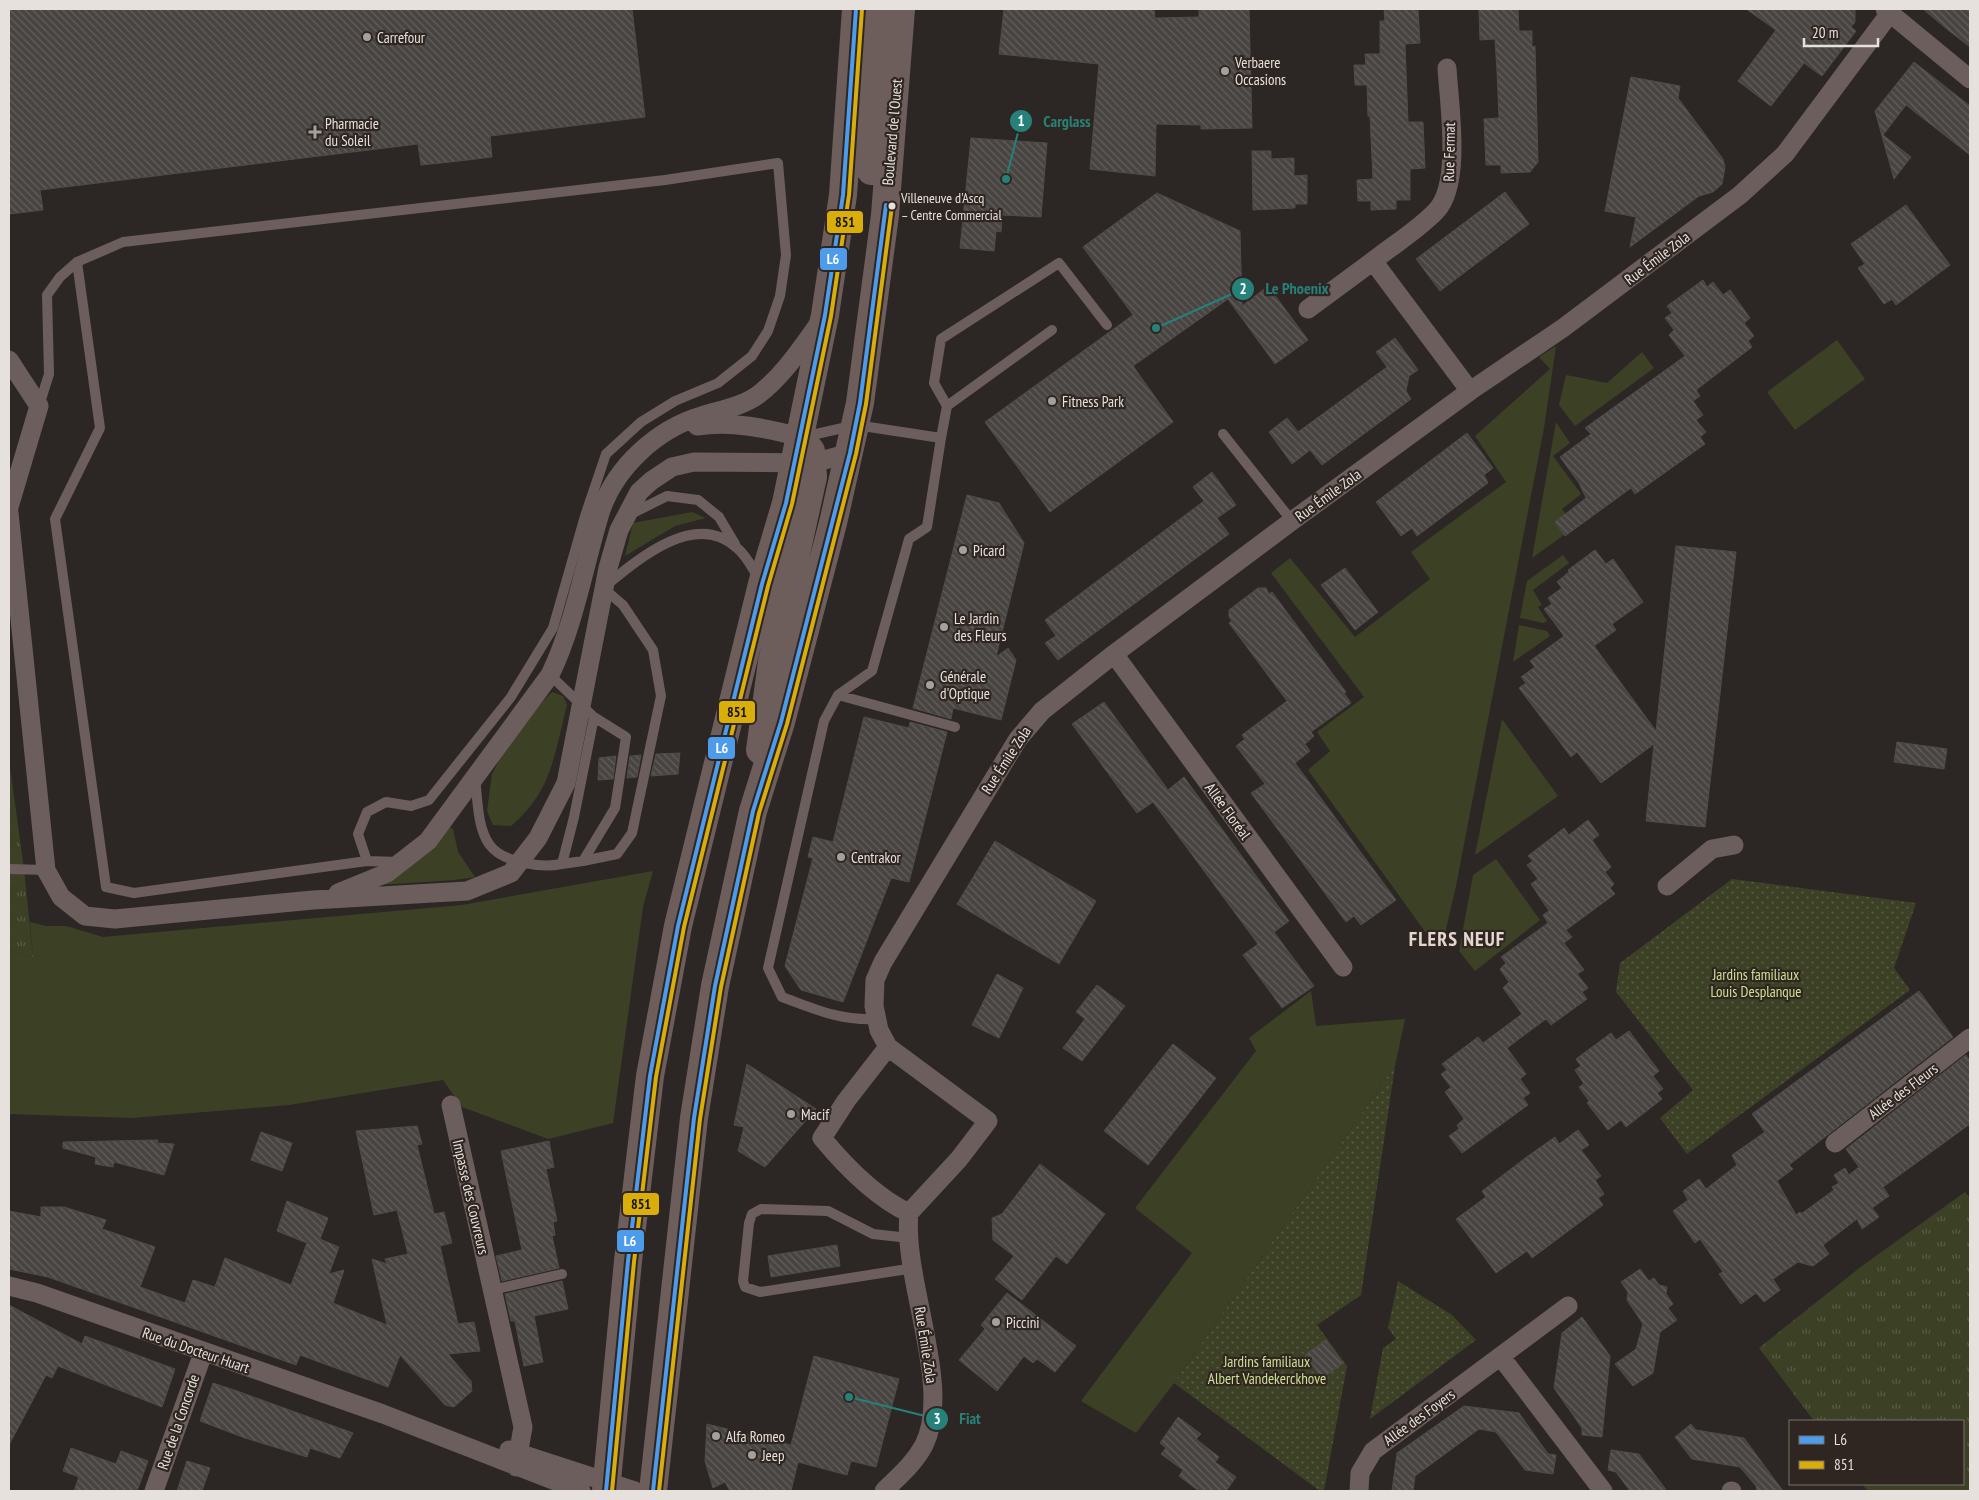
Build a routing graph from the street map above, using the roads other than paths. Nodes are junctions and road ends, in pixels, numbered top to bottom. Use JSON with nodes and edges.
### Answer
{"nodes":[{"id":1,"x":856,"y":9,"type":"edge"},
{"id":2,"x":881,"y":9,"type":"edge"},
{"id":3,"x":901,"y":9,"type":"edge"},
{"id":4,"x":1887,"y":11,"type":"edge"},
{"id":5,"x":1447,"y":68,"type":"dead end"},
{"id":6,"x":1970,"y":79,"type":"edge"},
{"id":7,"x":1373,"y":261,"type":"junction"},
{"id":8,"x":77,"y":262,"type":"junction"},
{"id":9,"x":878,"y":275,"type":"junction"},
{"id":10,"x":1308,"y":309,"type":"dead end"},
{"id":11,"x":825,"y":315,"type":"junction"},
{"id":12,"x":1107,"y":325,"type":"dead end"},
{"id":13,"x":1052,"y":330,"type":"dead end"},
{"id":14,"x":9,"y":360,"type":"edge"},
{"id":15,"x":1470,"y":391,"type":"junction"},
{"id":16,"x":39,"y":406,"type":"junction"},
{"id":17,"x":947,"y":406,"type":"junction"},
{"id":18,"x":856,"y":426,"type":"junction"},
{"id":19,"x":1223,"y":434,"type":"dead end"},
{"id":20,"x":800,"y":437,"type":"junction"},
{"id":21,"x":941,"y":438,"type":"junction"},
{"id":22,"x":653,"y":441,"type":"junction"},
{"id":23,"x":850,"y":453,"type":"junction"},
{"id":24,"x":804,"y":463,"type":"junction"},
{"id":25,"x":9,"y":507,"type":"edge"},
{"id":26,"x":9,"y":513,"type":"edge"},
{"id":27,"x":624,"y":518,"type":"junction"},
{"id":28,"x":1292,"y":521,"type":"junction"},
{"id":29,"x":737,"y":547,"type":"junction"},
{"id":30,"x":762,"y":584,"type":"junction"},
{"id":31,"x":603,"y":588,"type":"junction"},
{"id":32,"x":1114,"y":654,"type":"junction"},
{"id":33,"x":550,"y":675,"type":"junction"},
{"id":34,"x":838,"y":695,"type":"junction"},
{"id":35,"x":587,"y":712,"type":"junction"},
{"id":36,"x":955,"y":727,"type":"dead end"},
{"id":37,"x":474,"y":776,"type":"junction"},
{"id":38,"x":753,"y":811,"type":"junction"},
{"id":39,"x":1734,"y":845,"type":"dead end"},
{"id":40,"x":367,"y":861,"type":"junction"},
{"id":41,"x":583,"y":861,"type":"junction"},
{"id":42,"x":400,"y":862,"type":"junction"},
{"id":43,"x":518,"y":862,"type":"junction"},
{"id":44,"x":562,"y":864,"type":"junction"},
{"id":45,"x":9,"y":868,"type":"edge"},
{"id":46,"x":46,"y":870,"type":"junction"},
{"id":47,"x":1667,"y":886,"type":"dead end"},
{"id":48,"x":313,"y":900,"type":"junction"},
{"id":49,"x":1343,"y":967,"type":"dead end"},
{"id":50,"x":876,"y":1019,"type":"junction"},
{"id":51,"x":1970,"y":1038,"type":"edge"},
{"id":52,"x":888,"y":1047,"type":"junction"},
{"id":53,"x":451,"y":1105,"type":"dead end"},
{"id":54,"x":1835,"y":1142,"type":"dead end"},
{"id":55,"x":910,"y":1213,"type":"junction"},
{"id":56,"x":909,"y":1238,"type":"junction"},
{"id":57,"x":914,"y":1268,"type":"junction"},
{"id":58,"x":562,"y":1274,"type":"dead end"},
{"id":59,"x":9,"y":1286,"type":"edge"},
{"id":60,"x":492,"y":1290,"type":"junction"},
{"id":61,"x":1568,"y":1306,"type":"dead end"},
{"id":62,"x":203,"y":1353,"type":"junction"},
{"id":63,"x":1501,"y":1357,"type":"junction"},
{"id":64,"x":518,"y":1460,"type":"junction"},
{"id":65,"x":609,"y":1488,"type":"edge"},
{"id":66,"x":154,"y":1491,"type":"edge"},
{"id":67,"x":581,"y":1491,"type":"edge"},
{"id":68,"x":635,"y":1491,"type":"edge"},
{"id":69,"x":653,"y":1491,"type":"edge"},
{"id":70,"x":884,"y":1491,"type":"edge"},
{"id":71,"x":1359,"y":1491,"type":"edge"},
{"id":72,"x":1603,"y":1491,"type":"edge"}],
"edges":[{"from":1,"to":11,"type":"main road"},
{"from":2,"to":9,"type":"main road"},
{"from":3,"to":9,"type":"main road","name":"Boulevard de l'Ouest"},
{"from":4,"to":6,"type":"street"},
{"from":4,"to":15,"type":"street","name":"Rue Émile Zola"},
{"from":5,"to":7,"type":"street","name":"Rue Fermat"},
{"from":7,"to":10,"type":"street","name":"Rue Fermat"},
{"from":7,"to":15,"type":"street"},
{"from":8,"to":16,"type":"lane"},
{"from":8,"to":40,"type":"lane"},
{"from":8,"to":40,"type":"lane"},
{"from":9,"to":18,"type":"main road","name":"Boulevard de l'Ouest"},
{"from":11,"to":20,"type":"main road"},
{"from":11,"to":22,"type":"street"},
{"from":12,"to":17,"type":"lane"},
{"from":13,"to":17,"type":"lane"},
{"from":14,"to":16,"type":"street"},
{"from":15,"to":28,"type":"street","name":"Rue Émile Zola"},
{"from":16,"to":25,"type":"street"},
{"from":17,"to":21,"type":"lane"},
{"from":18,"to":20,"type":"lane"},
{"from":18,"to":21,"type":"lane"},
{"from":18,"to":23,"type":"main road","name":"Boulevard de l'Ouest"},
{"from":19,"to":28,"type":"lane"},
{"from":20,"to":22,"type":"street"},
{"from":20,"to":24,"type":"main road"},
{"from":21,"to":34,"type":"lane"},
{"from":22,"to":33,"type":"street"},
{"from":23,"to":24,"type":"street"},
{"from":23,"to":38,"type":"main road","name":"Boulevard de l'Ouest"},
{"from":24,"to":27,"type":"street"},
{"from":24,"to":30,"type":"main road"},
{"from":24,"to":38,"type":"main road"},
{"from":26,"to":46,"type":"street"},
{"from":27,"to":29,"type":"lane"},
{"from":27,"to":31,"type":"street"},
{"from":28,"to":32,"type":"street","name":"Rue Émile Zola"},
{"from":29,"to":30,"type":"lane"},
{"from":29,"to":31,"type":"lane"},
{"from":30,"to":65,"type":"main road"},
{"from":31,"to":35,"type":"street"},
{"from":31,"to":41,"type":"lane"},
{"from":32,"to":49,"type":"street","name":"Allée Floréal"},
{"from":32,"to":50,"type":"street","name":"Rue Émile Zola"},
{"from":33,"to":35,"type":"lane"},
{"from":33,"to":37,"type":"street"},
{"from":34,"to":36,"type":"lane"},
{"from":34,"to":50,"type":"lane"},
{"from":35,"to":41,"type":"lane"},
{"from":35,"to":43,"type":"street"},
{"from":35,"to":44,"type":"lane"},
{"from":37,"to":42,"type":"street"},
{"from":37,"to":43,"type":"lane"},
{"from":38,"to":69,"type":"main road","name":"Boulevard de l'Ouest"},
{"from":39,"to":47,"type":"street"},
{"from":40,"to":42,"type":"lane"},
{"from":41,"to":44,"type":"lane"},
{"from":42,"to":48,"type":"street"},
{"from":43,"to":44,"type":"lane"},
{"from":43,"to":48,"type":"street"},
{"from":45,"to":46,"type":"lane"},
{"from":46,"to":48,"type":"street"},
{"from":50,"to":52,"type":"street","name":"Rue Émile Zola"},
{"from":51,"to":54,"type":"street","name":"Allée des Fleurs"},
{"from":52,"to":55,"type":"street"},
{"from":52,"to":55,"type":"street"},
{"from":53,"to":60,"type":"street","name":"Impasse des Couvreurs"},
{"from":55,"to":56,"type":"street","name":"Rue Émile Zola"},
{"from":56,"to":57,"type":"street","name":"Rue Émile Zola"},
{"from":56,"to":57,"type":"lane"},
{"from":57,"to":70,"type":"street","name":"Rue Émile Zola"},
{"from":58,"to":60,"type":"lane"},
{"from":59,"to":62,"type":"street","name":"Rue du Docteur Huart"},
{"from":60,"to":64,"type":"street","name":"Impasse des Couvreurs"},
{"from":61,"to":63,"type":"street","name":"Allée des Foyers"},
{"from":62,"to":64,"type":"street","name":"Rue du Docteur Huart"},
{"from":62,"to":66,"type":"street","name":"Rue de la Concorde"},
{"from":63,"to":71,"type":"street","name":"Allée des Foyers"},
{"from":63,"to":72,"type":"street"},
{"from":64,"to":65,"type":"street","name":"Rue du Docteur Huart"},
{"from":64,"to":67,"type":"street","name":"Rue du Docteur Huart"},
{"from":65,"to":68,"type":"street","name":"Rue du Docteur Huart"}]}
